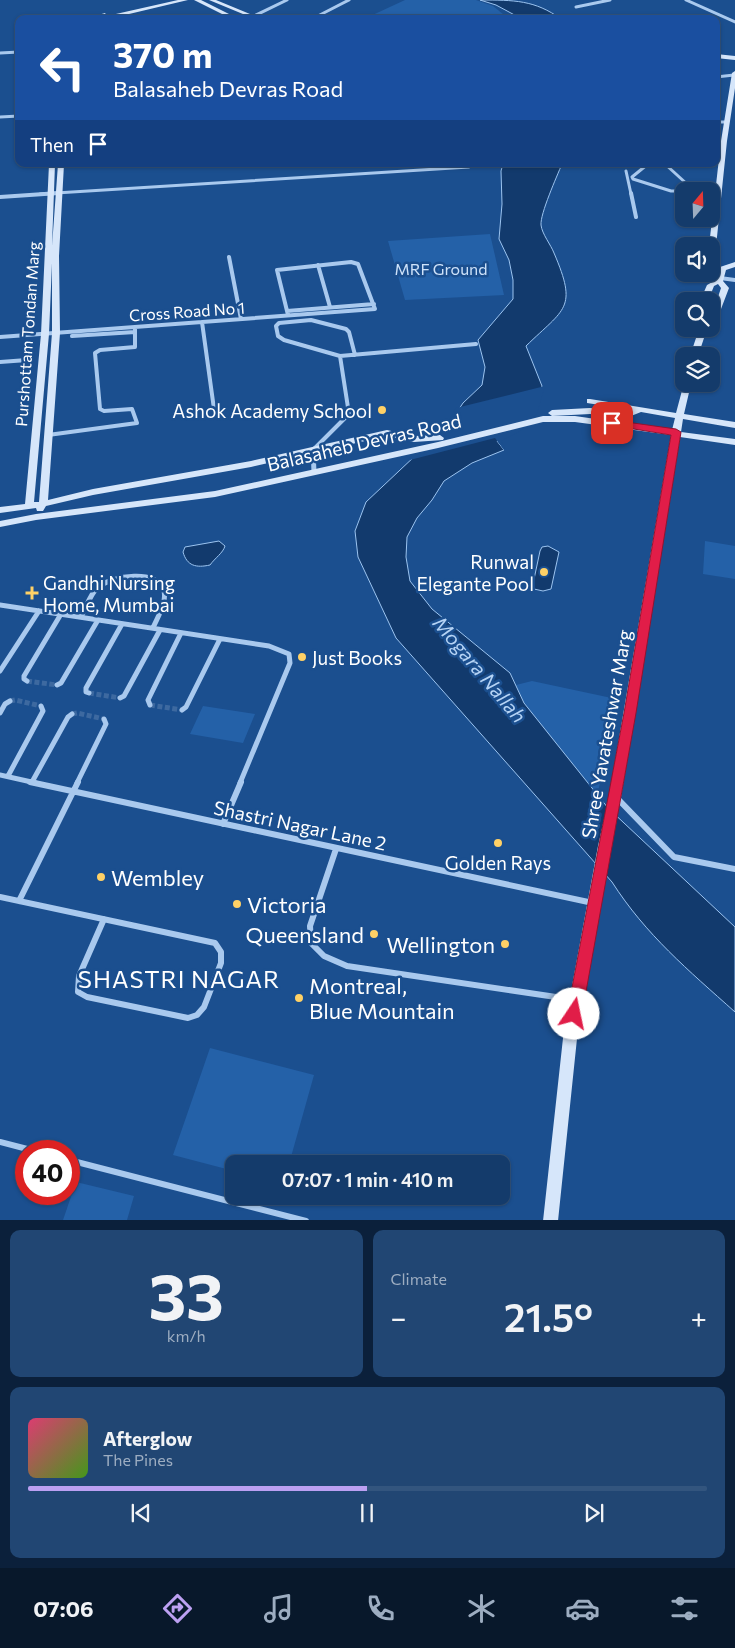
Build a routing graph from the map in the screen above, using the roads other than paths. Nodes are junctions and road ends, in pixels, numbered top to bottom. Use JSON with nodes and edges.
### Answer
{"nodes":[{"id":1,"x":170,"y":0,"type":"edge"},
{"id":2,"x":185,"y":0,"type":"edge"},
{"id":3,"x":197,"y":0,"type":"edge"},
{"id":4,"x":212,"y":0,"type":"edge"},
{"id":5,"x":287,"y":0,"type":"edge"},
{"id":6,"x":349,"y":0,"type":"edge"},
{"id":7,"x":610,"y":0,"type":"edge"},
{"id":8,"x":686,"y":0,"type":"edge"},
{"id":9,"x":576,"y":7,"type":"dead end"},
{"id":10,"x":104,"y":15,"type":"edge"},
{"id":11,"x":118,"y":15,"type":"edge"},
{"id":12,"x":230,"y":15,"type":"edge"},
{"id":13,"x":247,"y":15,"type":"edge"},
{"id":14,"x":256,"y":15,"type":"edge"},
{"id":15,"x":320,"y":15,"type":"edge"},
{"id":16,"x":719,"y":15,"type":"edge"},
{"id":17,"x":720,"y":15,"type":"edge"},
{"id":18,"x":735,"y":22,"type":"edge"},
{"id":19,"x":15,"y":52,"type":"edge"},
{"id":20,"x":0,"y":53,"type":"edge"},
{"id":21,"x":720,"y":55,"type":"edge"},
{"id":22,"x":735,"y":56,"type":"edge"},
{"id":23,"x":735,"y":74,"type":"edge"},
{"id":24,"x":720,"y":76,"type":"edge"},
{"id":25,"x":15,"y":116,"type":"edge"},
{"id":26,"x":0,"y":117,"type":"edge"},
{"id":27,"x":720,"y":122,"type":"edge"},
{"id":28,"x":726,"y":122,"type":"junction"},
{"id":29,"x":52,"y":167,"type":"edge"},
{"id":30,"x":60,"y":167,"type":"edge"},
{"id":31,"x":469,"y":167,"type":"dead end"},
{"id":32,"x":644,"y":167,"type":"edge"},
{"id":33,"x":671,"y":167,"type":"edge"},
{"id":34,"x":626,"y":170,"type":"dead end"},
{"id":35,"x":685,"y":182,"type":"edge"},
{"id":36,"x":675,"y":190,"type":"edge"},
{"id":37,"x":720,"y":191,"type":"edge"},
{"id":38,"x":55,"y":193,"type":"junction"},
{"id":39,"x":0,"y":197,"type":"edge"},
{"id":40,"x":636,"y":217,"type":"dead end"},
{"id":41,"x":229,"y":258,"type":"dead end"},
{"id":42,"x":735,"y":264,"type":"edge"},
{"id":43,"x":318,"y":265,"type":"junction"},
{"id":44,"x":720,"y":266,"type":"edge"},
{"id":45,"x":723,"y":269,"type":"junction"},
{"id":46,"x":720,"y":279,"type":"junction"},
{"id":47,"x":735,"y":280,"type":"edge"},
{"id":48,"x":716,"y":282,"type":"edge"},
{"id":49,"x":708,"y":292,"type":"edge"},
{"id":50,"x":720,"y":302,"type":"edge"},
{"id":51,"x":375,"y":306,"type":"junction"},
{"id":52,"x":330,"y":307,"type":"junction"},
{"id":53,"x":288,"y":313,"type":"junction"},
{"id":54,"x":241,"y":319,"type":"junction"},
{"id":55,"x":202,"y":322,"type":"junction"},
{"id":56,"x":135,"y":330,"type":"junction"},
{"id":57,"x":56,"y":333,"type":"junction"},
{"id":58,"x":45,"y":334,"type":"junction"},
{"id":59,"x":72,"y":336,"type":"dead end"},
{"id":60,"x":0,"y":337,"type":"edge"},
{"id":61,"x":476,"y":344,"type":"dead end"},
{"id":62,"x":356,"y":355,"type":"junction"},
{"id":63,"x":340,"y":356,"type":"junction"},
{"id":64,"x":27,"y":360,"type":"dead end"},
{"id":65,"x":0,"y":362,"type":"edge"},
{"id":66,"x":685,"y":392,"type":"edge"},
{"id":67,"x":590,"y":401,"type":"dead end"},
{"id":68,"x":214,"y":409,"type":"dead end"},
{"id":69,"x":641,"y":409,"type":"junction"},
{"id":70,"x":679,"y":416,"type":"junction"},
{"id":71,"x":735,"y":425,"type":"edge"},
{"id":72,"x":676,"y":432,"type":"junction"},
{"id":73,"x":48,"y":435,"type":"junction"},
{"id":74,"x":438,"y":442,"type":"junction"},
{"id":75,"x":735,"y":442,"type":"edge"},
{"id":76,"x":313,"y":450,"type":"junction"},
{"id":77,"x":45,"y":468,"type":"junction"},
{"id":78,"x":32,"y":469,"type":"junction"},
{"id":79,"x":314,"y":472,"type":"junction"},
{"id":80,"x":43,"y":504,"type":"junction"},
{"id":81,"x":29,"y":506,"type":"junction"},
{"id":82,"x":0,"y":510,"type":"edge"},
{"id":83,"x":36,"y":517,"type":"junction"},
{"id":84,"x":0,"y":524,"type":"edge"},
{"id":85,"x":1,"y":606,"type":"edge"},
{"id":86,"x":39,"y":611,"type":"junction"},
{"id":87,"x":61,"y":614,"type":"junction"},
{"id":88,"x":81,"y":617,"type":"junction"},
{"id":89,"x":98,"y":620,"type":"junction"},
{"id":90,"x":122,"y":624,"type":"junction"},
{"id":91,"x":153,"y":628,"type":"junction"},
{"id":92,"x":160,"y":630,"type":"junction"},
{"id":93,"x":181,"y":633,"type":"junction"},
{"id":94,"x":220,"y":639,"type":"junction"},
{"id":95,"x":0,"y":671,"type":"edge"},
{"id":96,"x":27,"y":681,"type":"dead end"},
{"id":97,"x":57,"y":685,"type":"dead end"},
{"id":98,"x":89,"y":694,"type":"dead end"},
{"id":99,"x":120,"y":698,"type":"dead end"},
{"id":100,"x":10,"y":701,"type":"dead end"},
{"id":101,"x":150,"y":705,"type":"dead end"},
{"id":102,"x":41,"y":706,"type":"dead end"},
{"id":103,"x":182,"y":710,"type":"dead end"},
{"id":104,"x":0,"y":712,"type":"edge"},
{"id":105,"x":72,"y":714,"type":"dead end"},
{"id":106,"x":104,"y":719,"type":"dead end"},
{"id":107,"x":0,"y":775,"type":"edge"},
{"id":108,"x":8,"y":776,"type":"junction"},
{"id":109,"x":32,"y":782,"type":"junction"},
{"id":110,"x":72,"y":791,"type":"junction"},
{"id":111,"x":614,"y":801,"type":"junction"},
{"id":112,"x":223,"y":824,"type":"junction"},
{"id":113,"x":336,"y":848,"type":"junction"},
{"id":114,"x":735,"y":870,"type":"edge"},
{"id":115,"x":0,"y":897,"type":"edge"},
{"id":116,"x":20,"y":901,"type":"junction"},
{"id":117,"x":595,"y":903,"type":"junction"},
{"id":118,"x":104,"y":919,"type":"junction"},
{"id":119,"x":577,"y":1000,"type":"junction"},
{"id":120,"x":0,"y":1142,"type":"edge"},
{"id":121,"x":15,"y":1146,"type":"edge"},
{"id":122,"x":80,"y":1163,"type":"edge"},
{"id":123,"x":306,"y":1220,"type":"edge"},
{"id":124,"x":550,"y":1220,"type":"edge"}],
"edges":[{"from":1,"to":10,"type":"main road"},
{"from":2,"to":11,"type":"main road"},
{"from":3,"to":12,"type":"main road"},
{"from":4,"to":13,"type":"main road"},
{"from":5,"to":14,"type":"street"},
{"from":6,"to":15,"type":"street"},
{"from":7,"to":9,"type":"street"},
{"from":8,"to":16,"type":"street"},
{"from":17,"to":18,"type":"street"},
{"from":19,"to":20,"type":"street"},
{"from":21,"to":22,"type":"main road"},
{"from":23,"to":24,"type":"street"},
{"from":23,"to":28,"type":"main road"},
{"from":25,"to":26,"type":"street"},
{"from":27,"to":28,"type":"street"},
{"from":28,"to":37,"type":"main road"},
{"from":29,"to":38,"type":"main road","name":"Purshottam Tondan Marg"},
{"from":30,"to":38,"type":"main road","name":"Purshottam Tondan Marg"},
{"from":31,"to":38,"type":"street"},
{"from":32,"to":36,"type":"street"},
{"from":33,"to":35,"type":"street"},
{"from":34,"to":40,"type":"street"},
{"from":38,"to":39,"type":"street"},
{"from":38,"to":57,"type":"main road","name":"Purshottam Tondan Marg"},
{"from":38,"to":58,"type":"main road","name":"Purshottam Tondan Marg"},
{"from":41,"to":54,"type":"street"},
{"from":42,"to":45,"type":"main road"},
{"from":43,"to":51,"type":"street"},
{"from":43,"to":52,"type":"street"},
{"from":43,"to":53,"type":"street"},
{"from":44,"to":45,"type":"main road"},
{"from":45,"to":46,"type":"main road"},
{"from":46,"to":47,"type":"street"},
{"from":46,"to":50,"type":"main road"},
{"from":48,"to":49,"type":"main road"},
{"from":51,"to":52,"type":"street"},
{"from":51,"to":53,"type":"street","name":"Cross Road No 1"},
{"from":52,"to":53,"type":"street"},
{"from":53,"to":54,"type":"street","name":"Cross Road No 1"},
{"from":54,"to":55,"type":"street","name":"Cross Road No 1"},
{"from":55,"to":56,"type":"street","name":"Cross Road No 1"},
{"from":55,"to":68,"type":"street"},
{"from":56,"to":57,"type":"street","name":"Cross Road No 1"},
{"from":56,"to":59,"type":"street"},
{"from":56,"to":73,"type":"street"},
{"from":57,"to":58,"type":"street","name":"Cross Road No 1"},
{"from":57,"to":73,"type":"main road","name":"Purshottam Tondan Marg"},
{"from":58,"to":60,"type":"street","name":"Cross Road No 1"},
{"from":58,"to":78,"type":"main road","name":"Purshottam Tondan Marg"},
{"from":61,"to":62,"type":"street"},
{"from":62,"to":63,"type":"street"},
{"from":62,"to":63,"type":"street"},
{"from":63,"to":76,"type":"street"},
{"from":64,"to":65,"type":"street"},
{"from":66,"to":70,"type":"main road","name":"Shree Yavateshwar Marg"},
{"from":67,"to":69,"type":"main road"},
{"from":69,"to":70,"type":"main road"},
{"from":69,"to":74,"type":"main road"},
{"from":70,"to":71,"type":"main road"},
{"from":70,"to":72,"type":"main road","name":"Shree Yavateshwar Marg"},
{"from":72,"to":74,"type":"main road","name":"Balasaheb Devras Road"},
{"from":72,"to":75,"type":"main road","name":"Balasaheb Devras Road"},
{"from":72,"to":111,"type":"main road","name":"Shree Yavateshwar Marg"},
{"from":73,"to":77,"type":"main road","name":"Purshottam Tondan Marg"},
{"from":74,"to":76,"type":"main road","name":"Balasaheb Devras Road"},
{"from":74,"to":79,"type":"main road","name":"Balasaheb Devras Road"},
{"from":76,"to":79,"type":"street"},
{"from":76,"to":80,"type":"main road","name":"Balasaheb Devras Road"},
{"from":77,"to":78,"type":"main road"},
{"from":77,"to":80,"type":"main road","name":"Purshottam Tondan Marg"},
{"from":78,"to":81,"type":"main road","name":"Purshottam Tondan Marg"},
{"from":79,"to":83,"type":"main road","name":"Balasaheb Devras Road"},
{"from":80,"to":81,"type":"main road","name":"Balasaheb Devras Road"},
{"from":80,"to":83,"type":"main road"},
{"from":81,"to":82,"type":"main road"},
{"from":81,"to":83,"type":"main road"},
{"from":83,"to":84,"type":"main road","name":"Balasaheb Devras Road"},
{"from":85,"to":86,"type":"street"},
{"from":86,"to":87,"type":"street"},
{"from":86,"to":95,"type":"street"},
{"from":87,"to":88,"type":"street"},
{"from":87,"to":96,"type":"street"},
{"from":88,"to":89,"type":"street"},
{"from":88,"to":91,"type":"street"},
{"from":89,"to":90,"type":"street"},
{"from":89,"to":97,"type":"street"},
{"from":90,"to":91,"type":"street"},
{"from":90,"to":98,"type":"street"},
{"from":91,"to":92,"type":"street"},
{"from":92,"to":93,"type":"street"},
{"from":92,"to":99,"type":"street"},
{"from":93,"to":94,"type":"street"},
{"from":93,"to":101,"type":"street"},
{"from":94,"to":103,"type":"street"},
{"from":94,"to":112,"type":"street"},
{"from":100,"to":104,"type":"street"},
{"from":102,"to":108,"type":"street"},
{"from":105,"to":109,"type":"street"},
{"from":106,"to":110,"type":"street"},
{"from":107,"to":108,"type":"street","name":"Shastri Nagar Lane 2"},
{"from":108,"to":109,"type":"street","name":"Shastri Nagar Lane 2"},
{"from":109,"to":110,"type":"street","name":"Shastri Nagar Lane 2"},
{"from":110,"to":112,"type":"street","name":"Shastri Nagar Lane 2"},
{"from":110,"to":116,"type":"street"},
{"from":111,"to":114,"type":"street"},
{"from":111,"to":117,"type":"main road","name":"Shree Yavateshwar Marg"},
{"from":112,"to":113,"type":"street","name":"Shastri Nagar Lane 2"},
{"from":113,"to":117,"type":"street","name":"Shastri Nagar Lane 2"},
{"from":113,"to":119,"type":"street"},
{"from":115,"to":116,"type":"street"},
{"from":116,"to":118,"type":"street"},
{"from":117,"to":119,"type":"main road","name":"Shree Yavateshwar Marg"},
{"from":118,"to":118,"type":"street"},
{"from":119,"to":124,"type":"main road","name":"Shree Yavateshwar Marg"},
{"from":120,"to":121,"type":"street"},
{"from":122,"to":123,"type":"street"}]}
